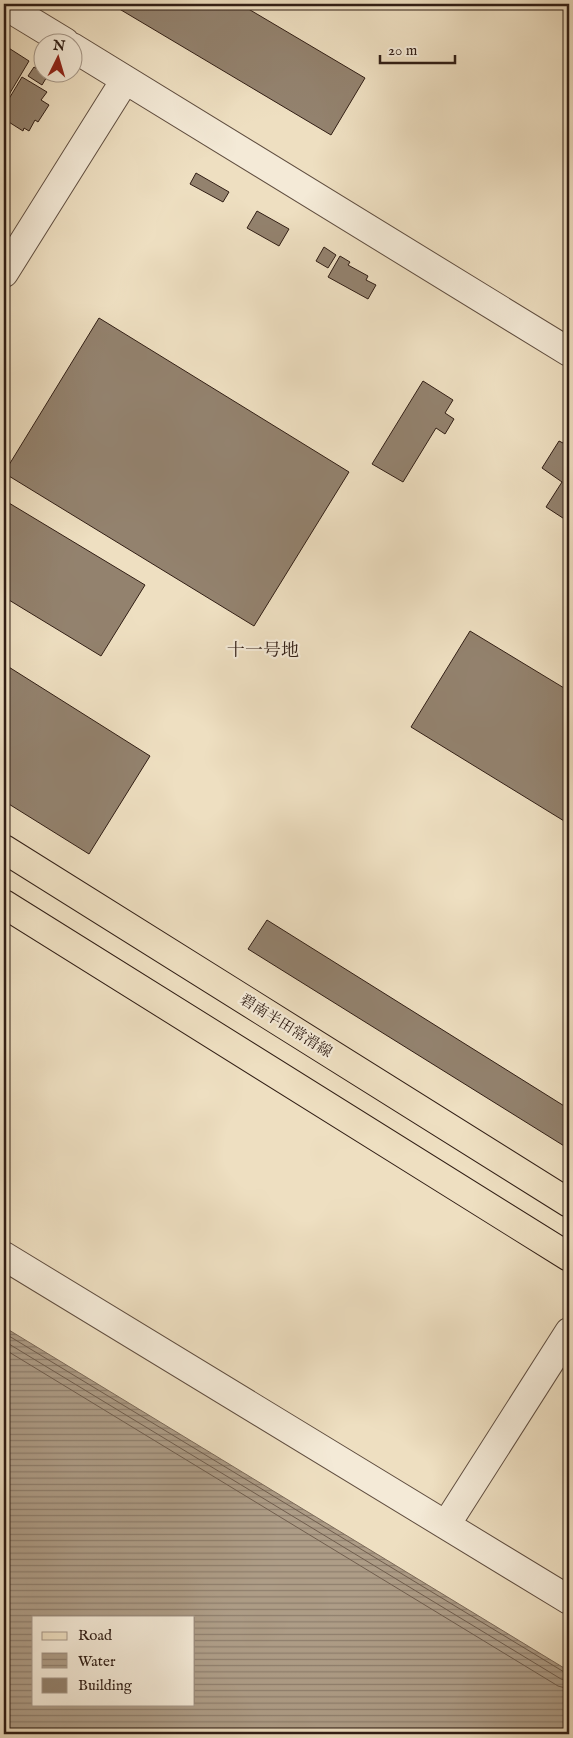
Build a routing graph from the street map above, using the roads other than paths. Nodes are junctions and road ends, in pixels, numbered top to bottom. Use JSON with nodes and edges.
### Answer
{"nodes":[{"id":1,"x":4,"y":5,"type":"edge"},
{"id":2,"x":49,"y":32,"type":"edge"},
{"id":3,"x":82,"y":53,"type":"edge"},
{"id":4,"x":125,"y":80,"type":"junction"},
{"id":5,"x":4,"y":273,"type":"edge"},
{"id":6,"x":569,"y":352,"type":"edge"},
{"id":7,"x":4,"y":849,"type":"edge"},
{"id":8,"x":4,"y":904,"type":"edge"},
{"id":9,"x":569,"y":1204,"type":"edge"},
{"id":10,"x":4,"y":1256,"type":"edge"},
{"id":11,"x":569,"y":1257,"type":"edge"},
{"id":12,"x":569,"y":1332,"type":"edge"},
{"id":13,"x":446,"y":1525,"type":"junction"},
{"id":14,"x":569,"y":1600,"type":"edge"}],
"edges":[{"from":1,"to":2,"type":"street"},
{"from":3,"to":4,"type":"street"},
{"from":4,"to":5,"type":"street"},
{"from":4,"to":6,"type":"street"},
{"from":7,"to":9,"type":"main road","name":"碧南半田常滑線"},
{"from":8,"to":11,"type":"main road"},
{"from":10,"to":13,"type":"street"},
{"from":12,"to":13,"type":"street"},
{"from":13,"to":14,"type":"street"}]}
